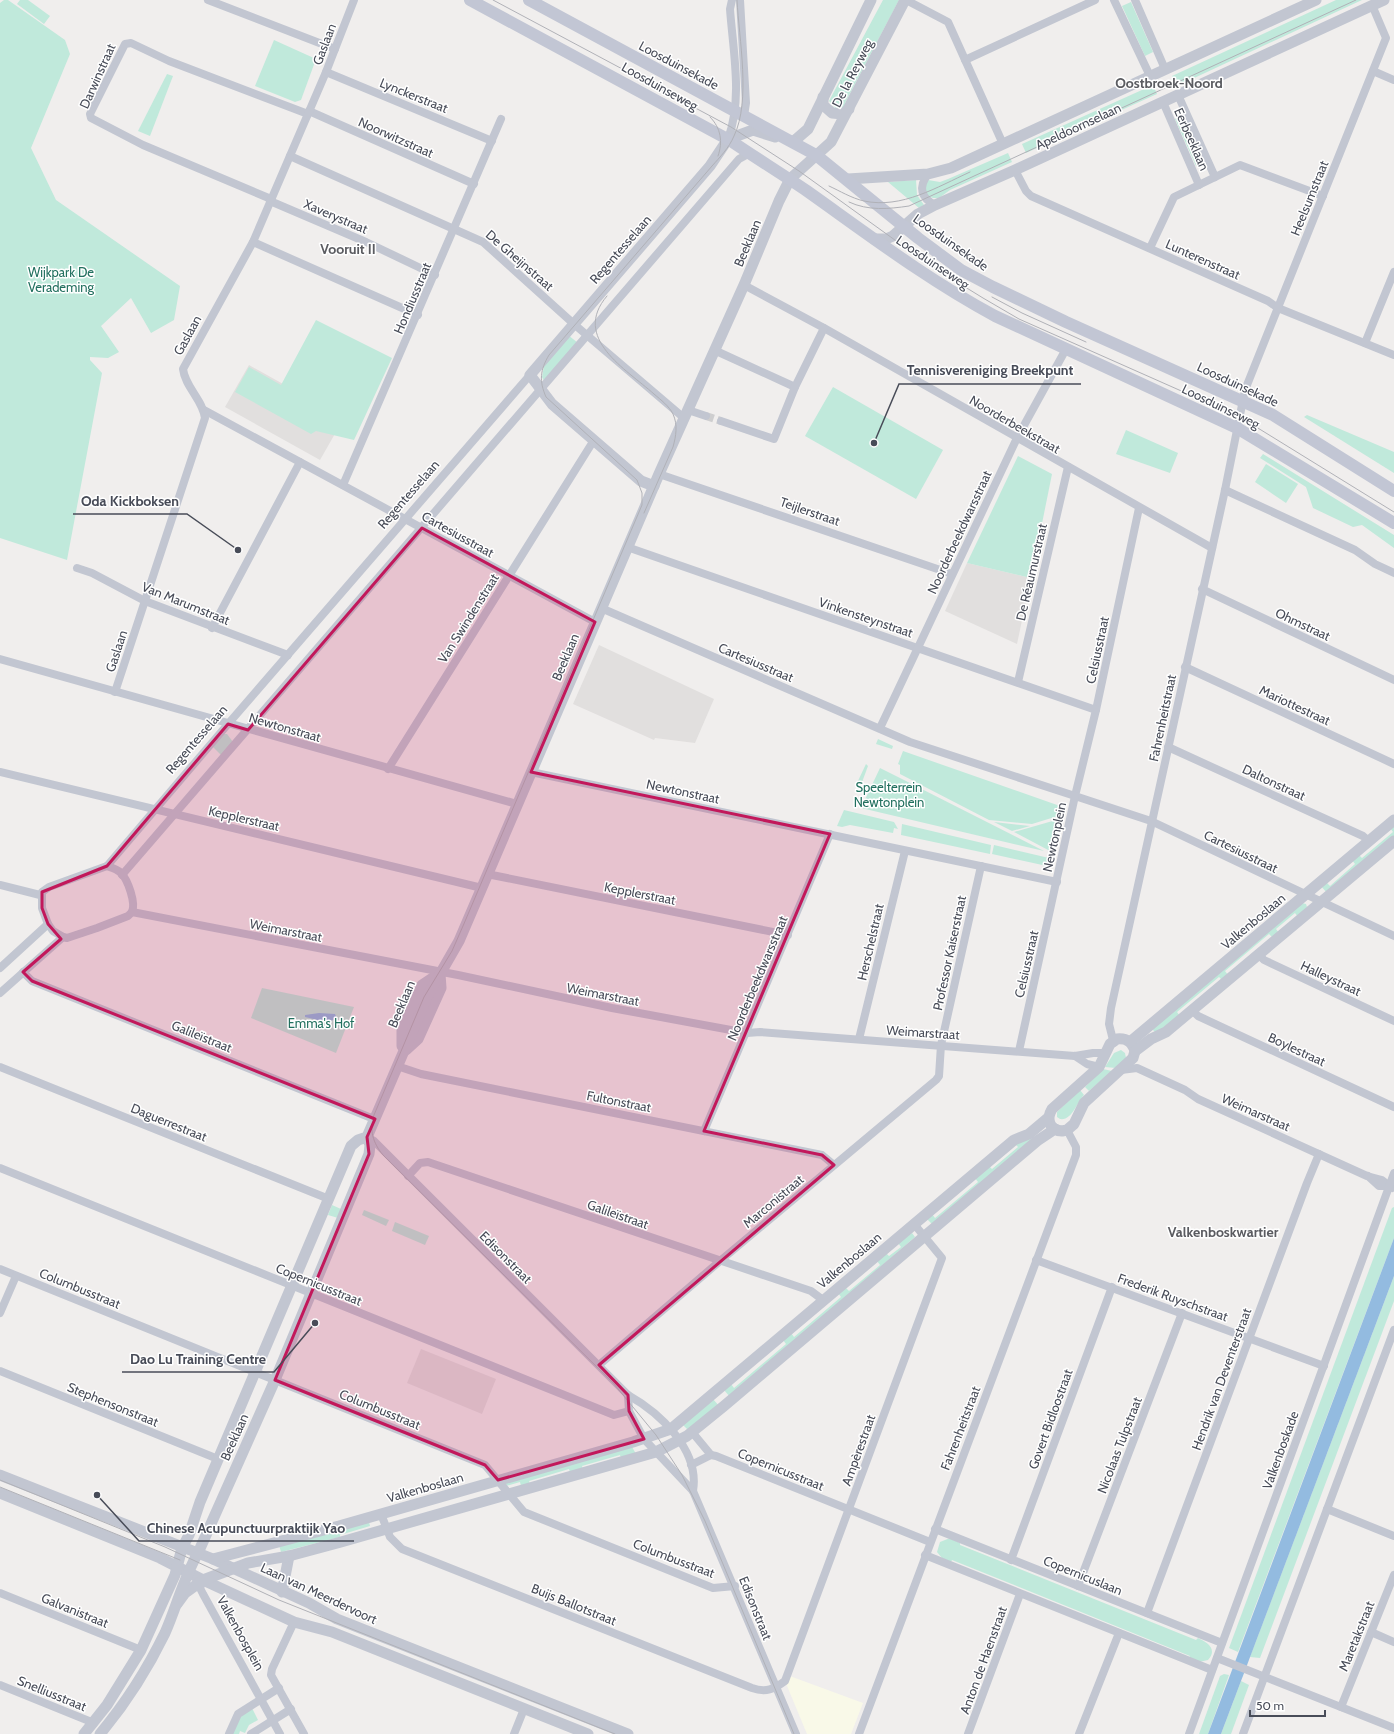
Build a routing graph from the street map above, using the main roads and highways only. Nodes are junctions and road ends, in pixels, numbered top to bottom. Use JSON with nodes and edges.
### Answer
{"nodes":[{"id":1,"x":470,"y":0,"type":"edge"},
{"id":2,"x":529,"y":0,"type":"edge"},
{"id":3,"x":1394,"y":491,"type":"edge"},
{"id":4,"x":1394,"y":523,"type":"edge"}],
"edges":[{"from":1,"to":4,"type":"main road","name":"Loosduinseweg"},
{"from":2,"to":3,"type":"main road","name":"Loosduinsekade"}]}
